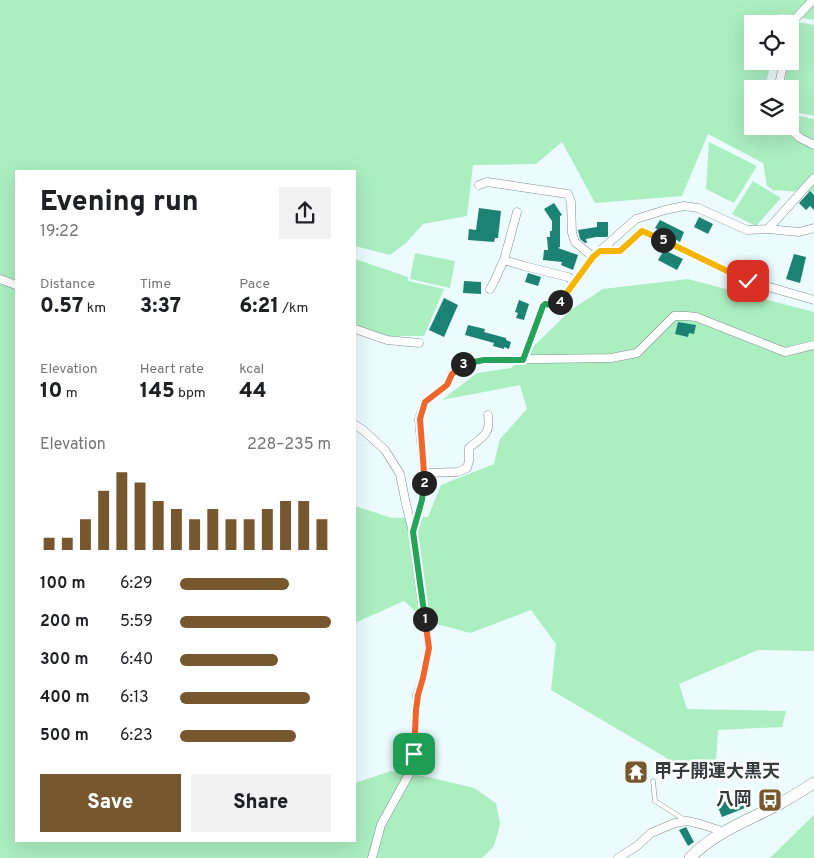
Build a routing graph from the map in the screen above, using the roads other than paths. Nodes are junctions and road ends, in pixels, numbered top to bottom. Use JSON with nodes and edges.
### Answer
{"nodes":[{"id":1,"x":813,"y":0,"type":"edge"},
{"id":2,"x":799,"y":15,"type":"edge"},
{"id":3,"x":797,"y":135,"type":"edge"},
{"id":4,"x":814,"y":145,"type":"edge"},
{"id":5,"x":814,"y":178,"type":"edge"},
{"id":6,"x":479,"y":186,"type":"dead end"},
{"id":7,"x":517,"y":212,"type":"dead end"},
{"id":8,"x":814,"y":228,"type":"edge"},
{"id":9,"x":768,"y":229,"type":"junction"},
{"id":10,"x":600,"y":251,"type":"junction"},
{"id":11,"x":593,"y":257,"type":"junction"},
{"id":12,"x":504,"y":260,"type":"junction"},
{"id":13,"x":0,"y":279,"type":"edge"},
{"id":14,"x":575,"y":282,"type":"junction"},
{"id":15,"x":15,"y":285,"type":"edge"},
{"id":16,"x":490,"y":289,"type":"dead end"},
{"id":17,"x":814,"y":300,"type":"edge"},
{"id":18,"x":356,"y":329,"type":"edge"},
{"id":19,"x":419,"y":343,"type":"dead end"},
{"id":20,"x":814,"y":346,"type":"edge"},
{"id":21,"x":523,"y":360,"type":"junction"},
{"id":22,"x":488,"y":415,"type":"dead end"},
{"id":23,"x":356,"y":426,"type":"edge"},
{"id":24,"x":424,"y":473,"type":"junction"},
{"id":25,"x":413,"y":532,"type":"junction"},
{"id":26,"x":654,"y":781,"type":"dead end"},
{"id":27,"x":814,"y":783,"type":"edge"},
{"id":28,"x":687,"y":821,"type":"junction"},
{"id":29,"x":725,"y":832,"type":"junction"},
{"id":30,"x":372,"y":858,"type":"edge"},
{"id":31,"x":618,"y":858,"type":"edge"},
{"id":32,"x":690,"y":858,"type":"edge"}],
"edges":[{"from":1,"to":2,"type":"street"},
{"from":3,"to":4,"type":"street"},
{"from":5,"to":9,"type":"street"},
{"from":6,"to":11,"type":"street"},
{"from":7,"to":12,"type":"street"},
{"from":8,"to":9,"type":"street"},
{"from":9,"to":10,"type":"street"},
{"from":10,"to":11,"type":"street"},
{"from":10,"to":17,"type":"street"},
{"from":11,"to":14,"type":"street"},
{"from":12,"to":14,"type":"street"},
{"from":12,"to":16,"type":"street"},
{"from":13,"to":15,"type":"street"},
{"from":14,"to":21,"type":"street"},
{"from":18,"to":19,"type":"street"},
{"from":20,"to":21,"type":"street"},
{"from":21,"to":24,"type":"street"},
{"from":22,"to":24,"type":"street"},
{"from":23,"to":25,"type":"street"},
{"from":24,"to":25,"type":"street"},
{"from":25,"to":30,"type":"street"},
{"from":26,"to":28,"type":"lane"},
{"from":27,"to":29,"type":"main road"},
{"from":28,"to":29,"type":"street"},
{"from":28,"to":31,"type":"street"},
{"from":29,"to":32,"type":"main road"}]}
